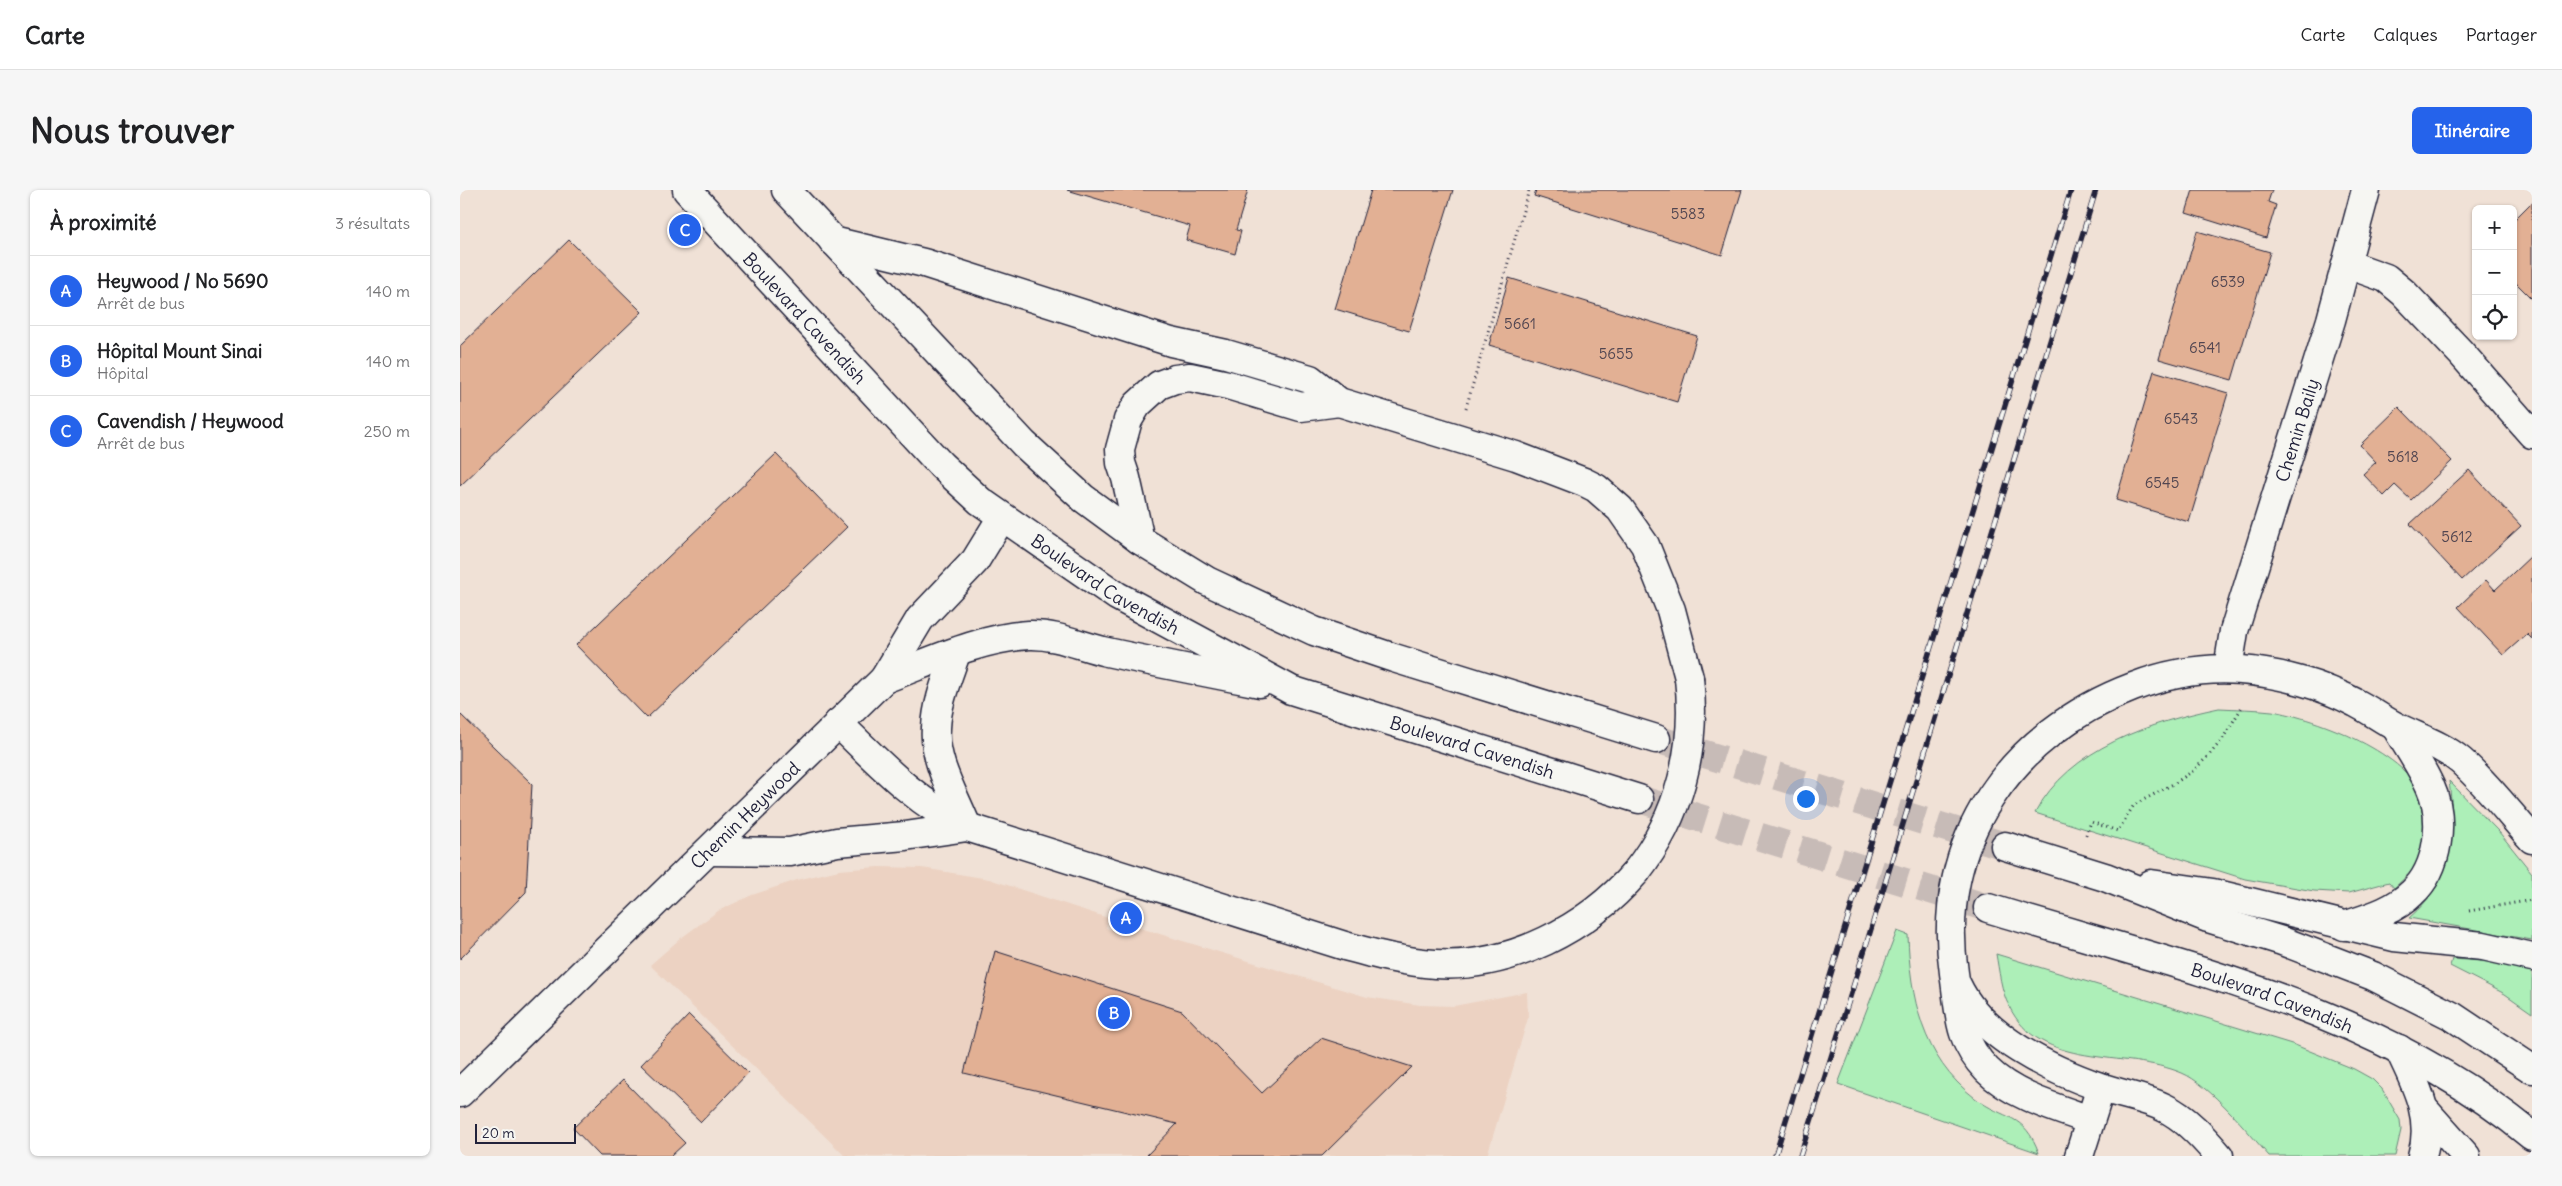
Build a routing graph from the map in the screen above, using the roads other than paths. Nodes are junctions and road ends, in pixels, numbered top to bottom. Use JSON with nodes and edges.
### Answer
{"nodes":[{"id":1,"x":687,"y":190,"type":"edge"},
{"id":2,"x":786,"y":190,"type":"edge"},
{"id":3,"x":2366,"y":190,"type":"edge"},
{"id":4,"x":833,"y":241,"type":"junction"},
{"id":5,"x":2347,"y":264,"type":"junction"},
{"id":6,"x":1339,"y":402,"type":"junction"},
{"id":7,"x":2532,"y":434,"type":"edge"},
{"id":8,"x":1002,"y":517,"type":"junction"},
{"id":9,"x":1140,"y":540,"type":"junction"},
{"id":10,"x":956,"y":653,"type":"junction"},
{"id":11,"x":2228,"y":669,"type":"junction"},
{"id":12,"x":884,"y":680,"type":"junction"},
{"id":13,"x":1290,"y":690,"type":"junction"},
{"id":14,"x":838,"y":723,"type":"junction"},
{"id":15,"x":2396,"y":727,"type":"junction"},
{"id":16,"x":1656,"y":739,"type":"tunnel mouth"},
{"id":17,"x":1639,"y":799,"type":"tunnel mouth"},
{"id":18,"x":967,"y":827,"type":"junction"},
{"id":19,"x":2532,"y":839,"type":"edge"},
{"id":20,"x":2005,"y":846,"type":"tunnel mouth"},
{"id":21,"x":709,"y":851,"type":"junction"},
{"id":22,"x":2105,"y":877,"type":"junction"},
{"id":23,"x":1988,"y":908,"type":"tunnel mouth"},
{"id":24,"x":2344,"y":926,"type":"junction"},
{"id":25,"x":2532,"y":957,"type":"edge"},
{"id":26,"x":1956,"y":981,"type":"junction"},
{"id":27,"x":2400,"y":1049,"type":"junction"},
{"id":28,"x":2532,"y":1069,"type":"edge"},
{"id":29,"x":2101,"y":1087,"type":"junction"},
{"id":30,"x":460,"y":1093,"type":"edge"},
{"id":31,"x":2424,"y":1109,"type":"junction"},
{"id":32,"x":2090,"y":1120,"type":"junction"},
{"id":33,"x":2532,"y":1136,"type":"edge"},
{"id":34,"x":2078,"y":1156,"type":"edge"},
{"id":35,"x":2219,"y":1156,"type":"edge"},
{"id":36,"x":2422,"y":1156,"type":"edge"},
{"id":37,"x":2466,"y":1156,"type":"edge"}],
"edges":[{"from":1,"to":8,"type":"main road","name":"Boulevard Cavendish"},
{"from":2,"to":4,"type":"main road"},
{"from":3,"to":5,"type":"main road","name":"Chemin Baily"},
{"from":4,"to":6,"type":"main road"},
{"from":4,"to":9,"type":"main road"},
{"from":5,"to":7,"type":"main road"},
{"from":5,"to":11,"type":"main road","name":"Chemin Baily"},
{"from":6,"to":9,"type":"main road"},
{"from":6,"to":18,"type":"main road","bridge":true},
{"from":8,"to":12,"type":"main road","name":"Chemin Heywood"},
{"from":8,"to":13,"type":"main road","name":"Boulevard Cavendish"},
{"from":9,"to":16,"type":"main road"},
{"from":10,"to":12,"type":"main road"},
{"from":10,"to":13,"type":"main road"},
{"from":10,"to":18,"type":"main road"},
{"from":11,"to":15,"type":"main road"},
{"from":11,"to":26,"type":"main road"},
{"from":12,"to":14,"type":"main road","name":"Chemin Heywood"},
{"from":13,"to":17,"type":"main road","name":"Boulevard Cavendish"},
{"from":14,"to":18,"type":"main road"},
{"from":14,"to":21,"type":"main road","name":"Chemin Heywood"},
{"from":15,"to":19,"type":"main road"},
{"from":15,"to":24,"type":"main road"},
{"from":18,"to":21,"type":"main road"},
{"from":20,"to":22,"type":"main road"},
{"from":21,"to":30,"type":"main road","name":"Chemin Heywood"},
{"from":22,"to":24,"type":"main road"},
{"from":22,"to":28,"type":"main road"},
{"from":23,"to":27,"type":"main road","name":"Boulevard Cavendish"},
{"from":24,"to":25,"type":"main road"},
{"from":26,"to":29,"type":"main road"},
{"from":26,"to":32,"type":"main road"},
{"from":27,"to":31,"type":"main road"},
{"from":27,"to":33,"type":"main road","name":"Boulevard Cavendish"},
{"from":29,"to":32,"type":"main road"},
{"from":29,"to":35,"type":"main road"},
{"from":31,"to":36,"type":"main road"},
{"from":31,"to":37,"type":"main road"},
{"from":32,"to":34,"type":"main road"}]}
